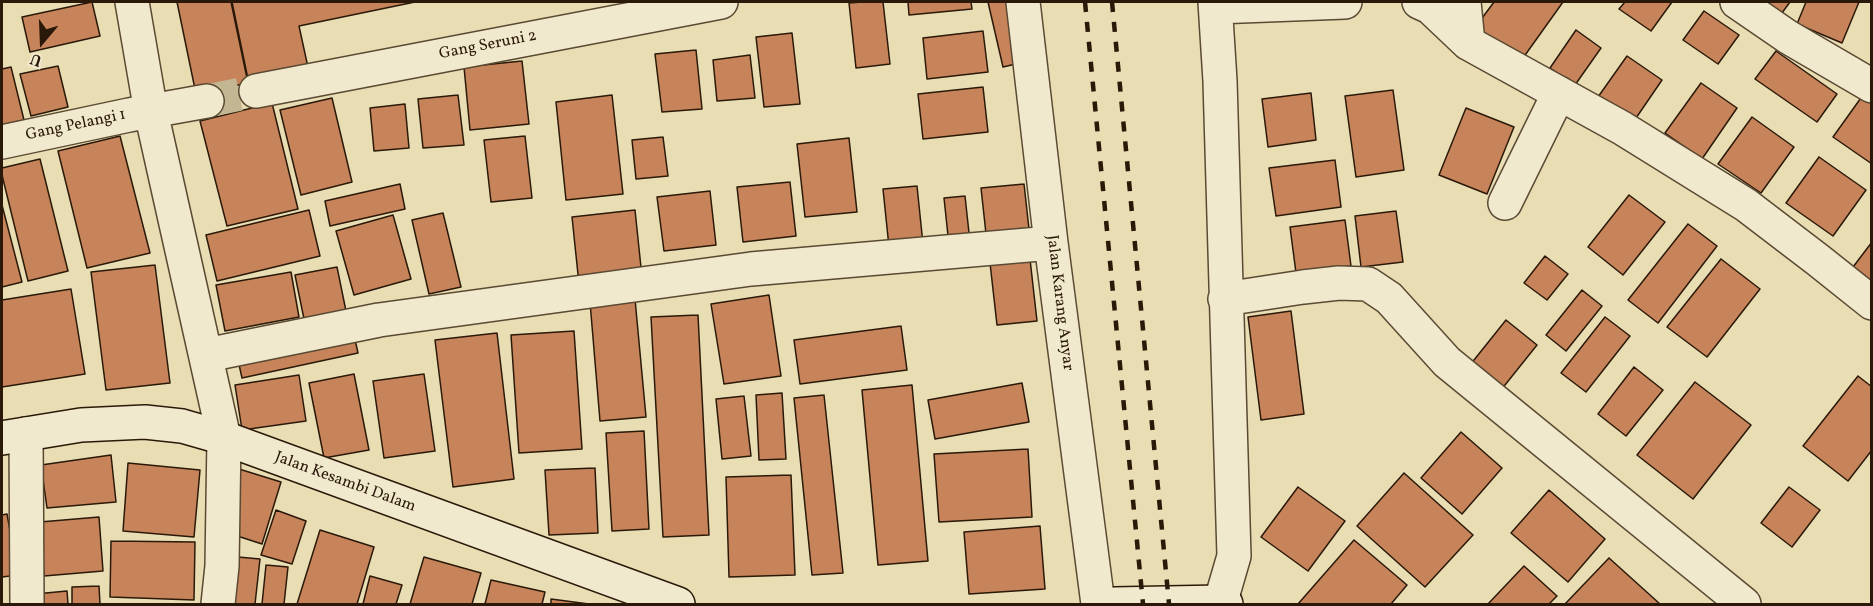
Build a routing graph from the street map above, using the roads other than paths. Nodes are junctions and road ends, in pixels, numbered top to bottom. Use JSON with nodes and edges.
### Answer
{"nodes":[{"id":1,"x":132,"y":2,"type":"edge"},
{"id":2,"x":721,"y":2,"type":"edge"},
{"id":3,"x":1023,"y":2,"type":"edge"},
{"id":4,"x":1345,"y":2,"type":"edge"},
{"id":5,"x":1419,"y":2,"type":"edge"},
{"id":6,"x":1464,"y":2,"type":"edge"},
{"id":7,"x":1737,"y":2,"type":"edge"},
{"id":8,"x":1216,"y":4,"type":"edge"},
{"id":9,"x":1468,"y":43,"type":"junction"},
{"id":10,"x":1872,"y":86,"type":"edge"},
{"id":11,"x":256,"y":91,"type":"tunnel mouth"},
{"id":12,"x":1559,"y":93,"type":"junction"},
{"id":13,"x":207,"y":101,"type":"tunnel mouth"},
{"id":14,"x":151,"y":112,"type":"junction"},
{"id":15,"x":2,"y":142,"type":"edge"},
{"id":16,"x":1505,"y":203,"type":"dead end"},
{"id":17,"x":1051,"y":243,"type":"junction"},
{"id":18,"x":1225,"y":299,"type":"junction"},
{"id":19,"x":1872,"y":303,"type":"edge"},
{"id":20,"x":207,"y":355,"type":"junction"},
{"id":21,"x":14,"y":436,"type":"edge"},
{"id":22,"x":224,"y":438,"type":"junction"},
{"id":23,"x":27,"y":604,"type":"edge"},
{"id":24,"x":218,"y":604,"type":"edge"},
{"id":25,"x":678,"y":604,"type":"edge"},
{"id":26,"x":1098,"y":604,"type":"edge"},
{"id":27,"x":1114,"y":604,"type":"edge"},
{"id":28,"x":1223,"y":604,"type":"edge"},
{"id":29,"x":1744,"y":604,"type":"edge"}],
"edges":[{"from":1,"to":14,"type":"street"},
{"from":2,"to":11,"type":"street","name":"Gang Seruni 2"},
{"from":3,"to":17,"type":"street","name":"Jalan Karang Anyar"},
{"from":4,"to":8,"type":"street"},
{"from":5,"to":9,"type":"street"},
{"from":6,"to":9,"type":"street"},
{"from":7,"to":10,"type":"street"},
{"from":8,"to":18,"type":"street"},
{"from":9,"to":12,"type":"street"},
{"from":12,"to":16,"type":"street"},
{"from":12,"to":19,"type":"street"},
{"from":13,"to":14,"type":"street"},
{"from":14,"to":15,"type":"street","name":"Gang Pelangi 1"},
{"from":14,"to":20,"type":"street"},
{"from":17,"to":20,"type":"street"},
{"from":17,"to":26,"type":"street","name":"Jalan Karang Anyar"},
{"from":18,"to":28,"type":"street"},
{"from":18,"to":29,"type":"street"},
{"from":20,"to":22,"type":"street"},
{"from":21,"to":22,"type":"street","name":"Jalan Kesambi Dalam"},
{"from":21,"to":23,"type":"street"},
{"from":22,"to":24,"type":"street"},
{"from":22,"to":25,"type":"street","name":"Jalan Kesambi Dalam"},
{"from":27,"to":28,"type":"street"}]}
